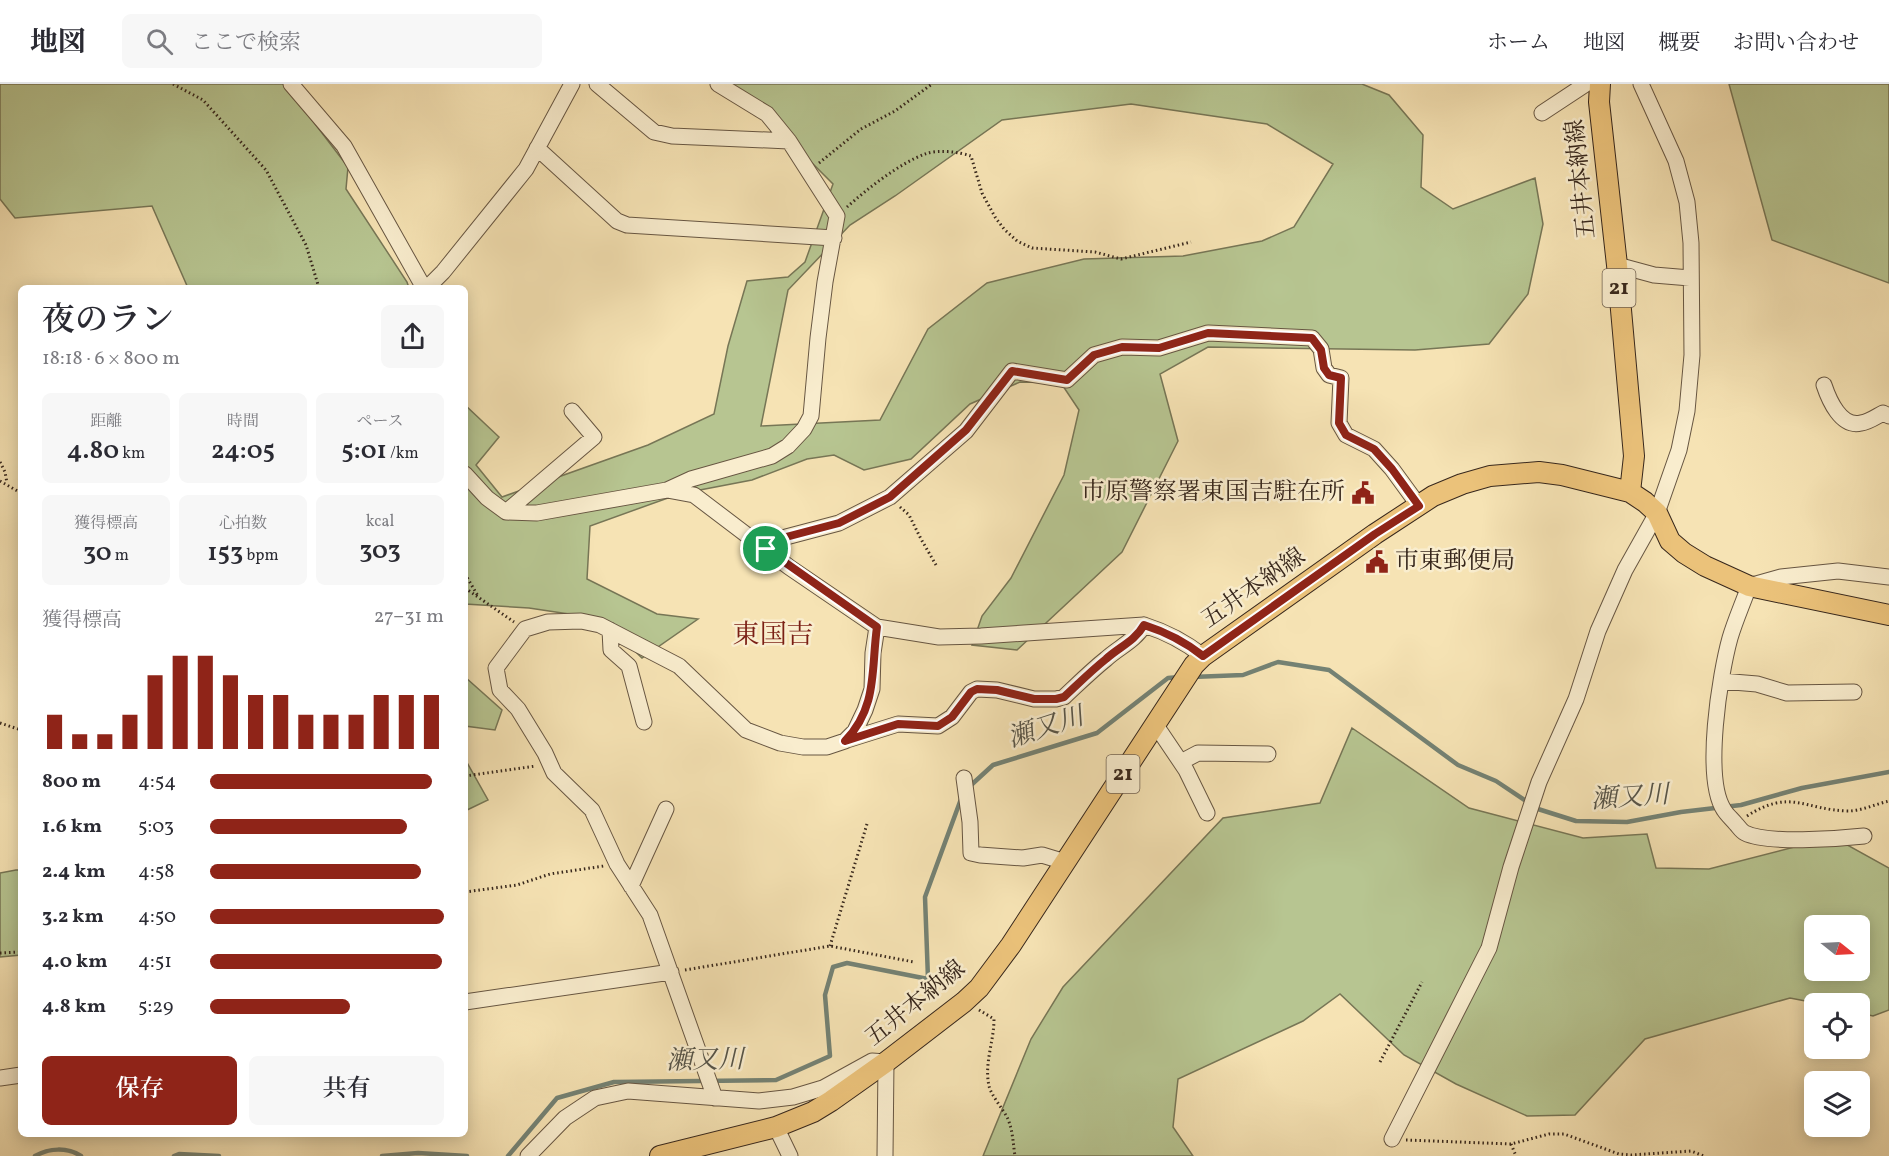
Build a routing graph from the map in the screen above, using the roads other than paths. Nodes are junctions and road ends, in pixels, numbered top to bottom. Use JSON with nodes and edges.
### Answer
{"nodes":[{"id":1,"x":291,"y":84,"type":"edge"},
{"id":2,"x":572,"y":84,"type":"edge"},
{"id":3,"x":597,"y":84,"type":"edge"},
{"id":4,"x":718,"y":84,"type":"edge"},
{"id":5,"x":1586,"y":84,"type":"edge"},
{"id":6,"x":1600,"y":84,"type":"edge"},
{"id":7,"x":1641,"y":84,"type":"edge"},
{"id":8,"x":1542,"y":113,"type":"dead end"},
{"id":9,"x":789,"y":141,"type":"junction"},
{"id":10,"x":537,"y":148,"type":"junction"},
{"id":11,"x":834,"y":238,"type":"junction"},
{"id":12,"x":1617,"y":265,"type":"junction"},
{"id":13,"x":1690,"y":278,"type":"junction"},
{"id":14,"x":424,"y":285,"type":"edge"},
{"id":15,"x":429,"y":285,"type":"edge"},
{"id":16,"x":1824,"y":385,"type":"dead end"},
{"id":17,"x":572,"y":411,"type":"dead end"},
{"id":18,"x":1889,"y":416,"type":"edge"},
{"id":19,"x":468,"y":477,"type":"edge"},
{"id":20,"x":667,"y":490,"type":"junction"},
{"id":21,"x":1630,"y":492,"type":"junction"},
{"id":22,"x":1419,"y":506,"type":"junction"},
{"id":23,"x":506,"y":512,"type":"junction"},
{"id":24,"x":1657,"y":513,"type":"junction"},
{"id":25,"x":766,"y":549,"type":"junction"},
{"id":26,"x":1889,"y":577,"type":"edge"},
{"id":27,"x":1749,"y":586,"type":"junction"},
{"id":28,"x":1889,"y":615,"type":"edge"},
{"id":29,"x":1144,"y":625,"type":"junction"},
{"id":30,"x":877,"y":627,"type":"junction"},
{"id":31,"x":610,"y":630,"type":"junction"},
{"id":32,"x":1203,"y":656,"type":"junction"},
{"id":33,"x":1720,"y":681,"type":"junction"},
{"id":34,"x":1854,"y":692,"type":"dead end"},
{"id":35,"x":644,"y":722,"type":"dead end"},
{"id":36,"x":1155,"y":724,"type":"junction"},
{"id":37,"x":845,"y":741,"type":"junction"},
{"id":38,"x":1268,"y":754,"type":"dead end"},
{"id":39,"x":1181,"y":762,"type":"junction"},
{"id":40,"x":964,"y":778,"type":"dead end"},
{"id":41,"x":666,"y":809,"type":"dead end"},
{"id":42,"x":1207,"y":813,"type":"dead end"},
{"id":43,"x":1864,"y":836,"type":"dead end"},
{"id":44,"x":1065,"y":862,"type":"junction"},
{"id":45,"x":631,"y":886,"type":"junction"},
{"id":46,"x":671,"y":972,"type":"junction"},
{"id":47,"x":468,"y":1002,"type":"edge"},
{"id":48,"x":886,"y":1062,"type":"junction"},
{"id":49,"x":18,"y":1075,"type":"edge"},
{"id":50,"x":0,"y":1078,"type":"edge"},
{"id":51,"x":715,"y":1098,"type":"junction"},
{"id":52,"x":776,"y":1126,"type":"junction"},
{"id":53,"x":1392,"y":1139,"type":"road end"},
{"id":54,"x":528,"y":1156,"type":"edge"},
{"id":55,"x":660,"y":1156,"type":"edge"},
{"id":56,"x":790,"y":1156,"type":"edge"},
{"id":57,"x":885,"y":1156,"type":"edge"}],
"edges":[{"from":1,"to":14,"type":"street"},
{"from":2,"to":10,"type":"street"},
{"from":3,"to":9,"type":"street"},
{"from":4,"to":9,"type":"street"},
{"from":5,"to":8,"type":"street"},
{"from":6,"to":12,"type":"main road","name":"五井本納線","number":"21"},
{"from":7,"to":13,"type":"street"},
{"from":9,"to":11,"type":"street"},
{"from":10,"to":11,"type":"street"},
{"from":10,"to":15,"type":"street"},
{"from":11,"to":20,"type":"street"},
{"from":12,"to":13,"type":"street"},
{"from":12,"to":21,"type":"main road","name":"五井本納線","number":"21"},
{"from":13,"to":24,"type":"street"},
{"from":16,"to":18,"type":"street"},
{"from":17,"to":23,"type":"street"},
{"from":19,"to":23,"type":"street"},
{"from":20,"to":23,"type":"street"},
{"from":20,"to":25,"type":"street"},
{"from":21,"to":22,"type":"main road","name":"五井本納線","number":"21"},
{"from":21,"to":24,"type":"main road"},
{"from":22,"to":25,"type":"street"},
{"from":22,"to":32,"type":"main road","name":"五井本納線","number":"21"},
{"from":24,"to":27,"type":"main road"},
{"from":24,"to":53,"type":"street"},
{"from":25,"to":30,"type":"street"},
{"from":26,"to":27,"type":"street"},
{"from":27,"to":28,"type":"main road"},
{"from":27,"to":33,"type":"street"},
{"from":29,"to":30,"type":"street"},
{"from":29,"to":32,"type":"street"},
{"from":29,"to":37,"type":"street"},
{"from":30,"to":37,"type":"street"},
{"from":31,"to":35,"type":"street"},
{"from":31,"to":37,"type":"street"},
{"from":31,"to":45,"type":"street"},
{"from":32,"to":36,"type":"main road","name":"五井本納線","number":"21"},
{"from":33,"to":34,"type":"street"},
{"from":33,"to":43,"type":"street"},
{"from":36,"to":39,"type":"street"},
{"from":36,"to":44,"type":"main road","name":"五井本納線","number":"21"},
{"from":38,"to":39,"type":"street"},
{"from":39,"to":42,"type":"street"},
{"from":40,"to":44,"type":"street"},
{"from":41,"to":45,"type":"street"},
{"from":44,"to":48,"type":"main road","name":"五井本納線","number":"21"},
{"from":45,"to":46,"type":"street"},
{"from":46,"to":47,"type":"street"},
{"from":46,"to":51,"type":"street"},
{"from":48,"to":51,"type":"street"},
{"from":48,"to":52,"type":"main road","name":"五井本納線","number":"21"},
{"from":48,"to":57,"type":"street"},
{"from":49,"to":50,"type":"street"},
{"from":51,"to":54,"type":"street"},
{"from":52,"to":55,"type":"main road","name":"五井本納線","number":"21"},
{"from":52,"to":56,"type":"street"}]}
